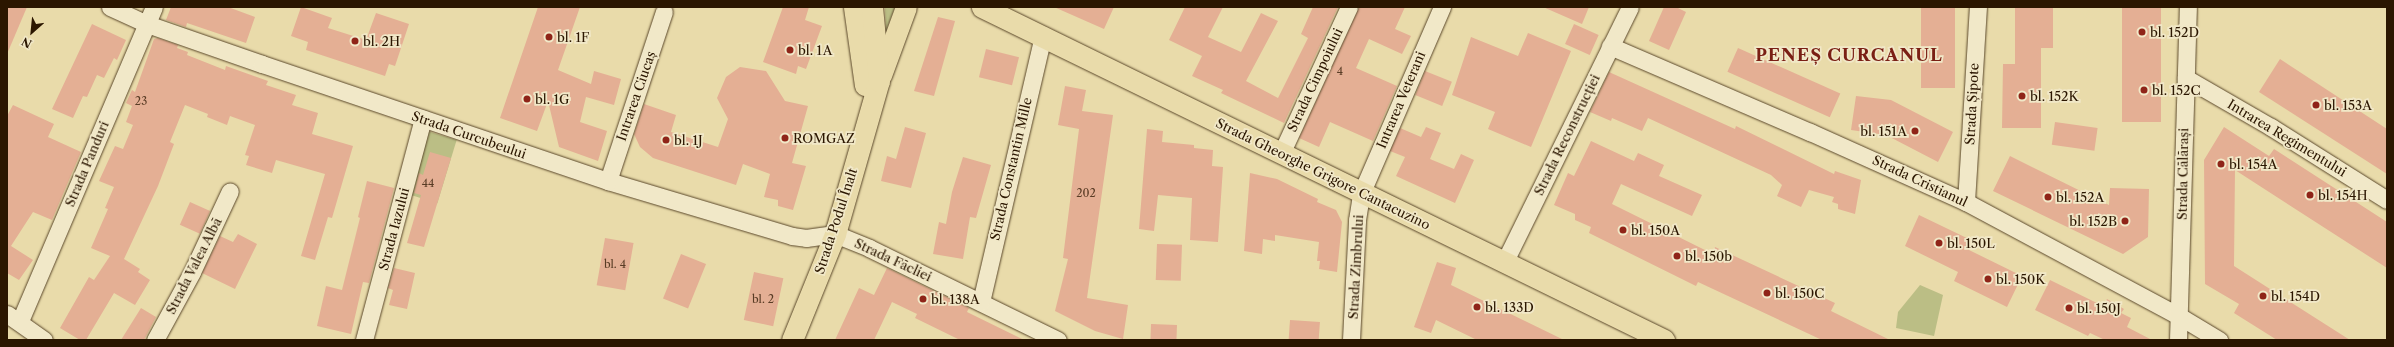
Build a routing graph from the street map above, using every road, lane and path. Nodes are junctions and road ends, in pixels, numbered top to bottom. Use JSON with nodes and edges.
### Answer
{"nodes":[{"id":1,"x":110,"y":7,"type":"edge"},
{"id":2,"x":154,"y":7,"type":"edge"},
{"id":3,"x":854,"y":7,"type":"edge"},
{"id":4,"x":872,"y":7,"type":"edge"},
{"id":5,"x":906,"y":7,"type":"edge"},
{"id":6,"x":982,"y":7,"type":"edge"},
{"id":7,"x":1348,"y":7,"type":"edge"},
{"id":8,"x":1442,"y":7,"type":"edge"},
{"id":9,"x":1630,"y":7,"type":"edge"},
{"id":10,"x":1978,"y":7,"type":"edge"},
{"id":11,"x":2188,"y":7,"type":"edge"},
{"id":12,"x":664,"y":12,"type":"dead end"},
{"id":13,"x":147,"y":24,"type":"junction"},
{"id":14,"x":1043,"y":35,"type":"junction"},
{"id":15,"x":1610,"y":46,"type":"junction"},
{"id":16,"x":2186,"y":78,"type":"junction"},
{"id":17,"x":879,"y":81,"type":"junction"},
{"id":18,"x":424,"y":119,"type":"junction"},
{"id":19,"x":867,"y":122,"type":"junction"},
{"id":20,"x":1281,"y":154,"type":"junction"},
{"id":21,"x":608,"y":181,"type":"junction"},
{"id":22,"x":230,"y":190,"type":"dead end"},
{"id":23,"x":1361,"y":194,"type":"junction"},
{"id":24,"x":2387,"y":200,"type":"edge"},
{"id":25,"x":1966,"y":202,"type":"junction"},
{"id":26,"x":835,"y":234,"type":"junction"},
{"id":27,"x":1504,"y":263,"type":"junction"},
{"id":28,"x":981,"y":302,"type":"junction"},
{"id":29,"x":2179,"y":316,"type":"junction"},
{"id":30,"x":13,"y":318,"type":"edge"},
{"id":31,"x":44,"y":340,"type":"edge"},
{"id":32,"x":155,"y":340,"type":"edge"},
{"id":33,"x":364,"y":340,"type":"edge"},
{"id":34,"x":792,"y":340,"type":"edge"},
{"id":35,"x":1058,"y":340,"type":"edge"},
{"id":36,"x":1352,"y":340,"type":"edge"},
{"id":37,"x":1664,"y":340,"type":"edge"},
{"id":38,"x":2178,"y":340,"type":"edge"},
{"id":39,"x":2219,"y":340,"type":"edge"}],
"edges":[{"from":1,"to":13,"type":"street","name":"Strada Curcubeului"},
{"from":2,"to":13,"type":"street","name":"Strada Panduri"},
{"from":3,"to":19,"type":"main road","name":"Strada Podul Înalt"},
{"from":4,"to":17,"type":"main road","name":"Strada Podul Înalt"},
{"from":5,"to":17,"type":"main road"},
{"from":6,"to":14,"type":"main road","name":"Strada Gheorghe Grigore Cantacuzino"},
{"from":7,"to":20,"type":"street","name":"Strada Cimpoiului"},
{"from":8,"to":23,"type":"street","name":"Intrarea Veterani"},
{"from":9,"to":15,"type":"street","name":"Strada Reconstrucției"},
{"from":10,"to":25,"type":"street","name":"Strada Șipote"},
{"from":11,"to":16,"type":"street","name":"Strada Călărași"},
{"from":12,"to":21,"type":"street","name":"Intrarea Ciucaș"},
{"from":13,"to":18,"type":"street","name":"Strada Curcubeului"},
{"from":13,"to":30,"type":"street","name":"Strada Panduri"},
{"from":14,"to":20,"type":"main road","name":"Strada Gheorghe Grigore Cantacuzino"},
{"from":14,"to":28,"type":"street","name":"Strada Constantin Mille"},
{"from":15,"to":25,"type":"street","name":"Strada Cristianul"},
{"from":15,"to":27,"type":"street","name":"Strada Reconstrucției"},
{"from":16,"to":24,"type":"street","name":"Intrarea Regimentului"},
{"from":16,"to":29,"type":"street","name":"Strada Călărași"},
{"from":17,"to":19,"type":"main road","name":"Strada Podul Înalt"},
{"from":18,"to":21,"type":"street","name":"Strada Curcubeului"},
{"from":18,"to":33,"type":"street","name":"Strada Iazului"},
{"from":19,"to":26,"type":"main road","name":"Strada Podul Înalt"},
{"from":20,"to":23,"type":"main road","name":"Strada Gheorghe Grigore Cantacuzino"},
{"from":21,"to":26,"type":"street","name":"Strada Curcubeului"},
{"from":22,"to":32,"type":"street","name":"Strada Valea Albă"},
{"from":23,"to":27,"type":"main road","name":"Strada Gheorghe Grigore Cantacuzino"},
{"from":23,"to":36,"type":"street","name":"Strada Zimbrului"},
{"from":25,"to":29,"type":"street","name":"Strada Cristianul"},
{"from":26,"to":28,"type":"street","name":"Strada Făcliei"},
{"from":26,"to":34,"type":"main road","name":"Strada Podul Înalt"},
{"from":27,"to":37,"type":"main road","name":"Strada Gheorghe Grigore Cantacuzino"},
{"from":28,"to":35,"type":"street","name":"Strada Făcliei"},
{"from":29,"to":38,"type":"street","name":"Strada Călărași"},
{"from":29,"to":39,"type":"street","name":"Strada Cristianul"},
{"from":30,"to":31,"type":"street"}]}
